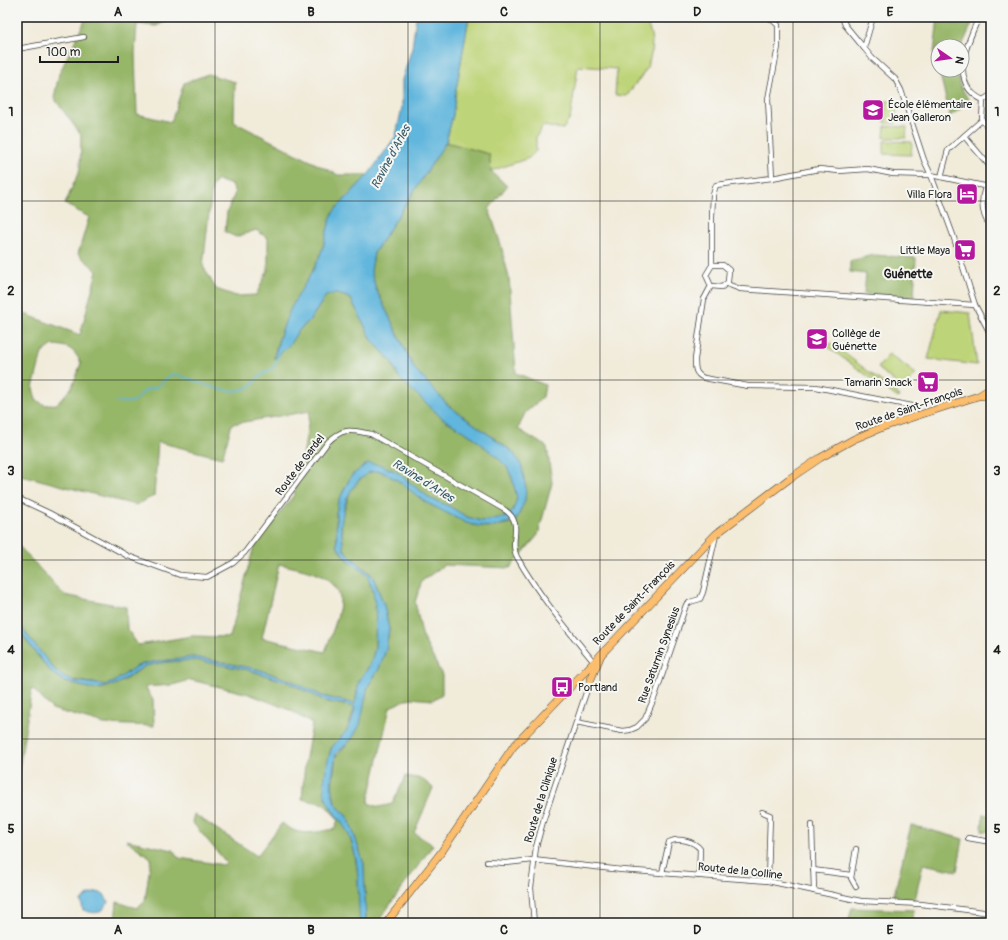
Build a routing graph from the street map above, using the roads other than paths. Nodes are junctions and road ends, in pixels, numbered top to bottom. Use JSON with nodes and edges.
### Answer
{"nodes":[{"id":1,"x":769,"y":17,"type":"edge"},
{"id":2,"x":842,"y":17,"type":"edge"},
{"id":3,"x":873,"y":17,"type":"edge"},
{"id":4,"x":979,"y":17,"type":"edge"},
{"id":5,"x":84,"y":38,"type":"dead end"},
{"id":6,"x":864,"y":48,"type":"junction"},
{"id":7,"x":17,"y":49,"type":"edge"},
{"id":8,"x":991,"y":95,"type":"edge"},
{"id":9,"x":983,"y":100,"type":"junction"},
{"id":10,"x":982,"y":120,"type":"junction"},
{"id":11,"x":991,"y":131,"type":"edge"},
{"id":12,"x":964,"y":136,"type":"junction"},
{"id":13,"x":988,"y":164,"type":"dead end"},
{"id":14,"x":931,"y":175,"type":"junction"},
{"id":15,"x":941,"y":177,"type":"junction"},
{"id":16,"x":772,"y":178,"type":"junction"},
{"id":17,"x":991,"y":180,"type":"edge"},
{"id":18,"x":984,"y":186,"type":"junction"},
{"id":19,"x":991,"y":227,"type":"edge"},
{"id":20,"x":712,"y":265,"type":"junction"},
{"id":21,"x":727,"y":284,"type":"junction"},
{"id":22,"x":711,"y":286,"type":"junction"},
{"id":23,"x":975,"y":305,"type":"junction"},
{"id":24,"x":991,"y":335,"type":"edge"},
{"id":25,"x":991,"y":388,"type":"edge"},
{"id":26,"x":991,"y":395,"type":"edge"},
{"id":27,"x":978,"y":396,"type":"junction"},
{"id":28,"x":916,"y":416,"type":"junction"},
{"id":29,"x":17,"y":498,"type":"edge"},
{"id":30,"x":716,"y":534,"type":"junction"},
{"id":31,"x":602,"y":652,"type":"junction"},
{"id":32,"x":589,"y":665,"type":"junction"},
{"id":33,"x":575,"y":680,"type":"junction"},
{"id":34,"x":589,"y":683,"type":"junction"},
{"id":35,"x":576,"y":722,"type":"junction"},
{"id":36,"x":762,"y":812,"type":"dead end"},
{"id":37,"x":812,"y":825,"type":"dead end"},
{"id":38,"x":968,"y":838,"type":"dead end"},
{"id":39,"x":991,"y":842,"type":"edge"},
{"id":40,"x":856,"y":849,"type":"dead end"},
{"id":41,"x":533,"y":860,"type":"junction"},
{"id":42,"x":487,"y":862,"type":"dead end"},
{"id":43,"x":813,"y":870,"type":"junction"},
{"id":44,"x":662,"y":873,"type":"junction"},
{"id":45,"x":851,"y":875,"type":"junction"},
{"id":46,"x":699,"y":876,"type":"junction"},
{"id":47,"x":768,"y":881,"type":"junction"},
{"id":48,"x":856,"y":888,"type":"dead end"},
{"id":49,"x":814,"y":891,"type":"junction"},
{"id":50,"x":991,"y":913,"type":"edge"},
{"id":51,"x":386,"y":923,"type":"edge"},
{"id":52,"x":534,"y":923,"type":"edge"}],
"edges":[{"from":1,"to":16,"type":"street"},
{"from":2,"to":6,"type":"street"},
{"from":3,"to":6,"type":"street"},
{"from":4,"to":9,"type":"street"},
{"from":5,"to":7,"type":"street"},
{"from":6,"to":14,"type":"street"},
{"from":8,"to":9,"type":"street"},
{"from":9,"to":10,"type":"street"},
{"from":10,"to":11,"type":"street"},
{"from":10,"to":12,"type":"street"},
{"from":12,"to":13,"type":"street"},
{"from":12,"to":15,"type":"street"},
{"from":14,"to":15,"type":"street"},
{"from":14,"to":16,"type":"street"},
{"from":14,"to":23,"type":"street"},
{"from":15,"to":18,"type":"street"},
{"from":16,"to":20,"type":"street"},
{"from":17,"to":18,"type":"street"},
{"from":18,"to":19,"type":"street"},
{"from":20,"to":21,"type":"street"},
{"from":20,"to":22,"type":"street"},
{"from":21,"to":22,"type":"street"},
{"from":21,"to":23,"type":"street"},
{"from":22,"to":28,"type":"street"},
{"from":23,"to":24,"type":"street"},
{"from":25,"to":27,"type":"main road","name":"Route de Saint-François"},
{"from":26,"to":27,"type":"main road","name":"Route de Saint-François"},
{"from":27,"to":28,"type":"main road","name":"Route de Saint-François"},
{"from":28,"to":30,"type":"main road","name":"Route de Saint-François"},
{"from":29,"to":32,"type":"street","name":"Route de Gardel"},
{"from":30,"to":31,"type":"main road","name":"Route de Saint-François"},
{"from":30,"to":35,"type":"street","name":"Rue Saturnin Synesius"},
{"from":31,"to":32,"type":"main road","name":"Route de Saint-François"},
{"from":31,"to":34,"type":"main road"},
{"from":32,"to":33,"type":"main road","name":"Route de Saint-François"},
{"from":32,"to":34,"type":"street","name":"Route de la Clinique"},
{"from":33,"to":34,"type":"main road"},
{"from":33,"to":51,"type":"main road","name":"Route de Saint-François"},
{"from":34,"to":35,"type":"street","name":"Route de la Clinique"},
{"from":35,"to":41,"type":"street","name":"Route de la Clinique"},
{"from":36,"to":47,"type":"street"},
{"from":37,"to":43,"type":"street"},
{"from":38,"to":39,"type":"street"},
{"from":40,"to":45,"type":"street"},
{"from":41,"to":42,"type":"street","name":"Route de la Colline"},
{"from":41,"to":44,"type":"street","name":"Route de la Colline"},
{"from":41,"to":52,"type":"street","name":"Route de la Clinique"},
{"from":43,"to":45,"type":"street"},
{"from":43,"to":49,"type":"street"},
{"from":44,"to":46,"type":"street","name":"Route de la Colline"},
{"from":44,"to":46,"type":"street"},
{"from":45,"to":48,"type":"street"},
{"from":46,"to":47,"type":"street","name":"Route de la Colline"},
{"from":47,"to":49,"type":"street","name":"Route de la Colline"},
{"from":49,"to":50,"type":"street","name":"Route de la Colline"}]}
